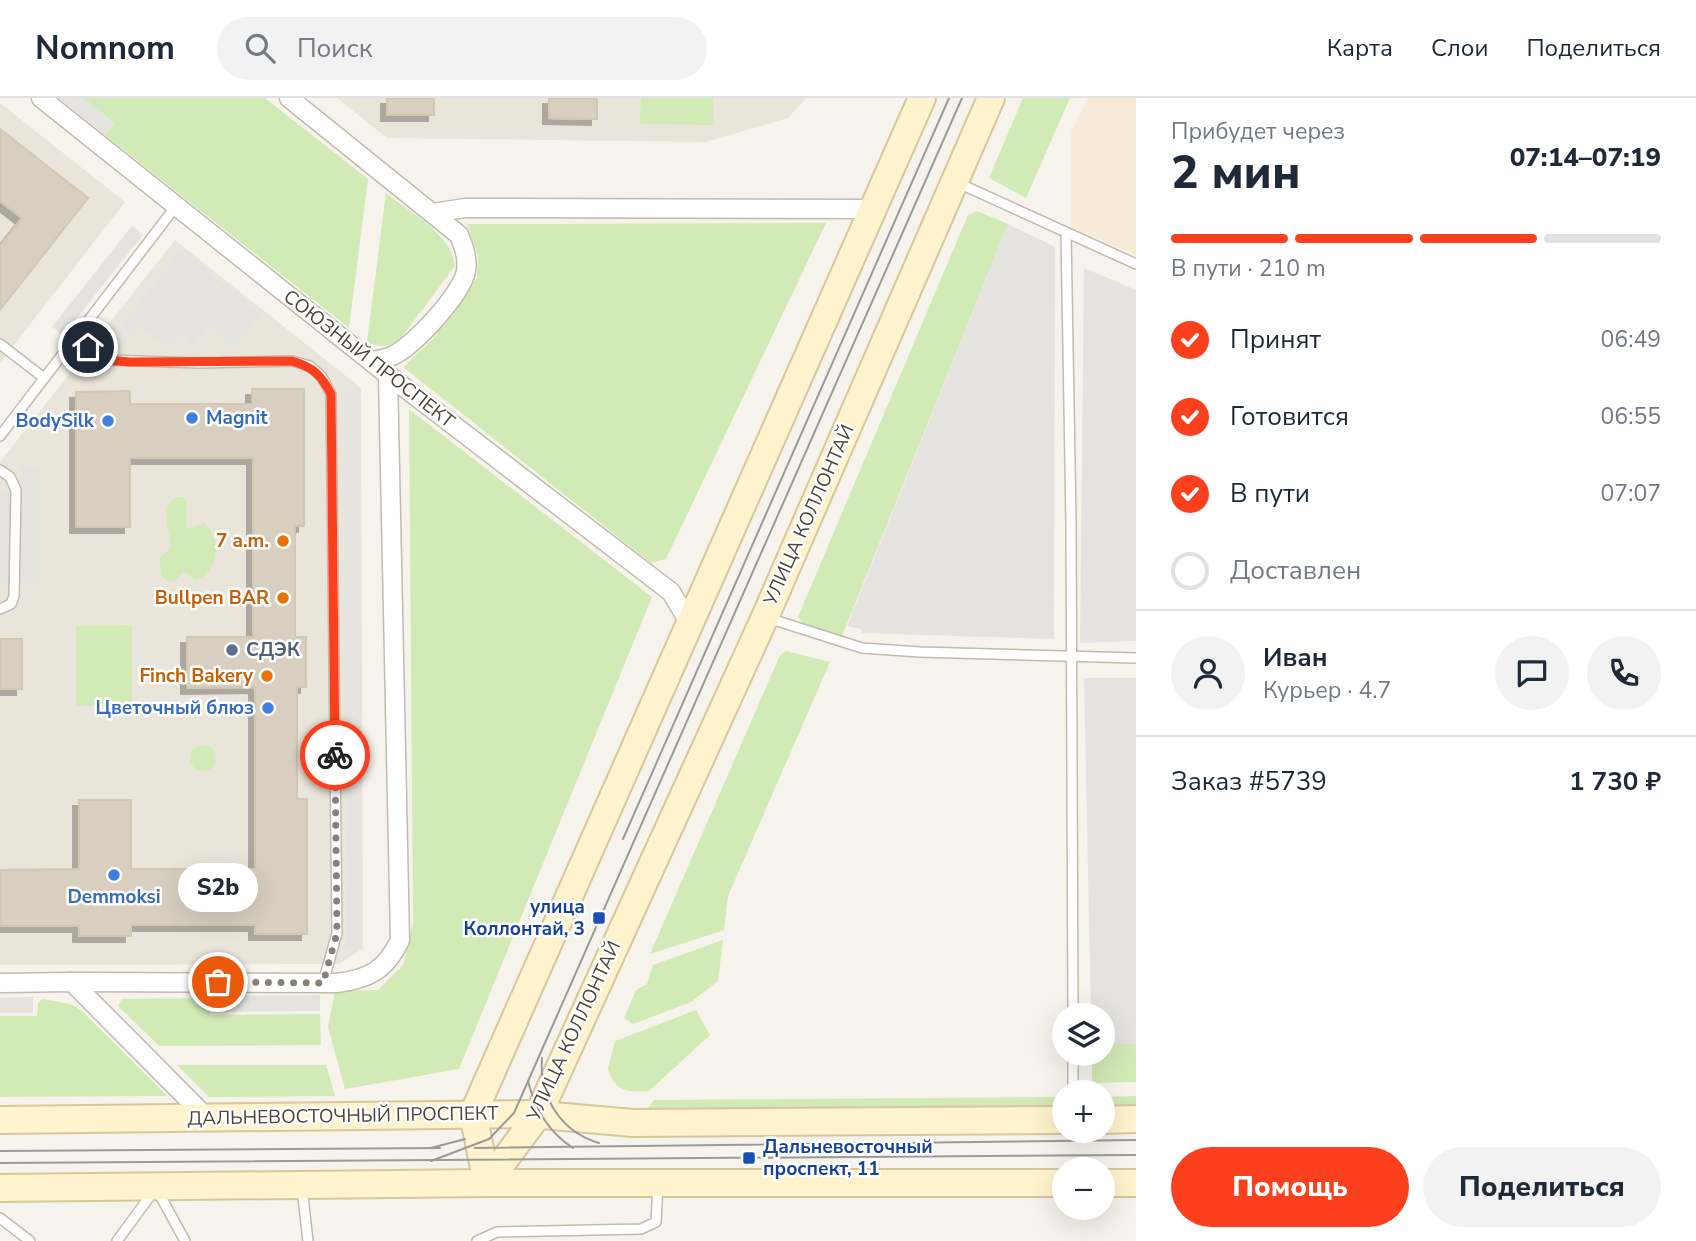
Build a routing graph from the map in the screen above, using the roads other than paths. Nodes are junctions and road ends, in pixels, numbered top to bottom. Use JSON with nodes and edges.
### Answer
{"nodes":[{"id":1,"x":41,"y":98,"type":"edge"},
{"id":2,"x":289,"y":98,"type":"edge"},
{"id":3,"x":922,"y":98,"type":"edge"},
{"id":4,"x":991,"y":98,"type":"edge"},
{"id":5,"x":954,"y":181,"type":"junction"},
{"id":6,"x":176,"y":206,"type":"junction"},
{"id":7,"x":874,"y":209,"type":"junction"},
{"id":8,"x":433,"y":213,"type":"junction"},
{"id":9,"x":1066,"y":232,"type":"junction"},
{"id":10,"x":1136,"y":264,"type":"edge"},
{"id":11,"x":76,"y":338,"type":"junction"},
{"id":12,"x":0,"y":344,"type":"edge"},
{"id":13,"x":371,"y":362,"type":"junction"},
{"id":14,"x":388,"y":375,"type":"junction"},
{"id":15,"x":44,"y":378,"type":"junction"},
{"id":16,"x":0,"y":436,"type":"edge"},
{"id":17,"x":0,"y":470,"type":"edge"},
{"id":18,"x":0,"y":609,"type":"edge"},
{"id":19,"x":765,"y":617,"type":"junction"},
{"id":20,"x":690,"y":624,"type":"junction"},
{"id":21,"x":1069,"y":657,"type":"junction"},
{"id":22,"x":1136,"y":658,"type":"edge"},
{"id":23,"x":72,"y":982,"type":"junction"},
{"id":24,"x":0,"y":983,"type":"edge"},
{"id":25,"x":323,"y":983,"type":"junction"},
{"id":26,"x":1073,"y":1003,"type":"edge"},
{"id":27,"x":473,"y":1114,"type":"junction"},
{"id":28,"x":538,"y":1115,"type":"junction"},
{"id":29,"x":205,"y":1117,"type":"junction"},
{"id":30,"x":0,"y":1119,"type":"edge"},
{"id":31,"x":1136,"y":1119,"type":"edge"},
{"id":32,"x":1052,"y":1120,"type":"edge"},
{"id":33,"x":1115,"y":1120,"type":"edge"},
{"id":34,"x":486,"y":1183,"type":"junction"},
{"id":35,"x":1052,"y":1183,"type":"edge"},
{"id":36,"x":1115,"y":1183,"type":"edge"},
{"id":37,"x":1136,"y":1183,"type":"edge"},
{"id":38,"x":658,"y":1185,"type":"junction"},
{"id":39,"x":302,"y":1186,"type":"junction"},
{"id":40,"x":0,"y":1188,"type":"edge"},
{"id":41,"x":156,"y":1188,"type":"junction"},
{"id":42,"x":0,"y":1218,"type":"edge"},
{"id":43,"x":30,"y":1241,"type":"edge"},
{"id":44,"x":117,"y":1241,"type":"edge"},
{"id":45,"x":185,"y":1241,"type":"edge"},
{"id":46,"x":307,"y":1241,"type":"edge"},
{"id":47,"x":477,"y":1241,"type":"edge"}],
"edges":[{"from":1,"to":6,"type":"street","name":"СОЮЗНЫЙ ПРОСПЕКТ"},
{"from":2,"to":8,"type":"street"},
{"from":3,"to":7,"type":"main road"},
{"from":4,"to":5,"type":"main road","name":"УЛИЦА КОЛЛОНТАЙ"},
{"from":5,"to":9,"type":"lane"},
{"from":5,"to":19,"type":"main road","name":"УЛИЦА КОЛЛОНТАЙ"},
{"from":6,"to":11,"type":"lane"},
{"from":6,"to":13,"type":"street","name":"СОЮЗНЫЙ ПРОСПЕКТ"},
{"from":7,"to":8,"type":"street"},
{"from":7,"to":20,"type":"main road"},
{"from":8,"to":13,"type":"street"},
{"from":9,"to":10,"type":"lane"},
{"from":9,"to":21,"type":"lane"},
{"from":11,"to":15,"type":"lane"},
{"from":11,"to":25,"type":"lane"},
{"from":12,"to":15,"type":"lane"},
{"from":13,"to":14,"type":"street","name":"СОЮЗНЫЙ ПРОСПЕКТ"},
{"from":14,"to":20,"type":"street","name":"СОЮЗНЫЙ ПРОСПЕКТ"},
{"from":14,"to":25,"type":"street"},
{"from":15,"to":16,"type":"lane"},
{"from":17,"to":18,"type":"lane"},
{"from":19,"to":21,"type":"lane"},
{"from":19,"to":28,"type":"main road","name":"УЛИЦА КОЛЛОНТАЙ"},
{"from":20,"to":27,"type":"main road"},
{"from":21,"to":22,"type":"lane"},
{"from":21,"to":26,"type":"lane"},
{"from":23,"to":24,"type":"street"},
{"from":23,"to":25,"type":"street"},
{"from":23,"to":29,"type":"street"},
{"from":27,"to":28,"type":"main road","name":"ДАЛЬНЕВОСТОЧНЫЙ ПРОСПЕКТ"},
{"from":27,"to":29,"type":"main road","name":"ДАЛЬНЕВОСТОЧНЫЙ ПРОСПЕКТ"},
{"from":27,"to":34,"type":"main road"},
{"from":28,"to":32,"type":"main road","name":"ДАЛЬНЕВОСТОЧНЫЙ ПРОСПЕКТ"},
{"from":28,"to":34,"type":"main road","name":"УЛИЦА КОЛЛОНТАЙ"},
{"from":29,"to":30,"type":"main road","name":"ДАЛЬНЕВОСТОЧНЫЙ ПРОСПЕКТ"},
{"from":31,"to":33,"type":"main road"},
{"from":34,"to":38,"type":"main road"},
{"from":34,"to":39,"type":"main road"},
{"from":35,"to":38,"type":"main road"},
{"from":36,"to":37,"type":"main road"},
{"from":38,"to":47,"type":"lane"},
{"from":39,"to":41,"type":"main road"},
{"from":39,"to":46,"type":"lane"},
{"from":40,"to":41,"type":"main road"},
{"from":41,"to":44,"type":"lane"},
{"from":41,"to":45,"type":"lane"},
{"from":42,"to":43,"type":"lane"}]}
